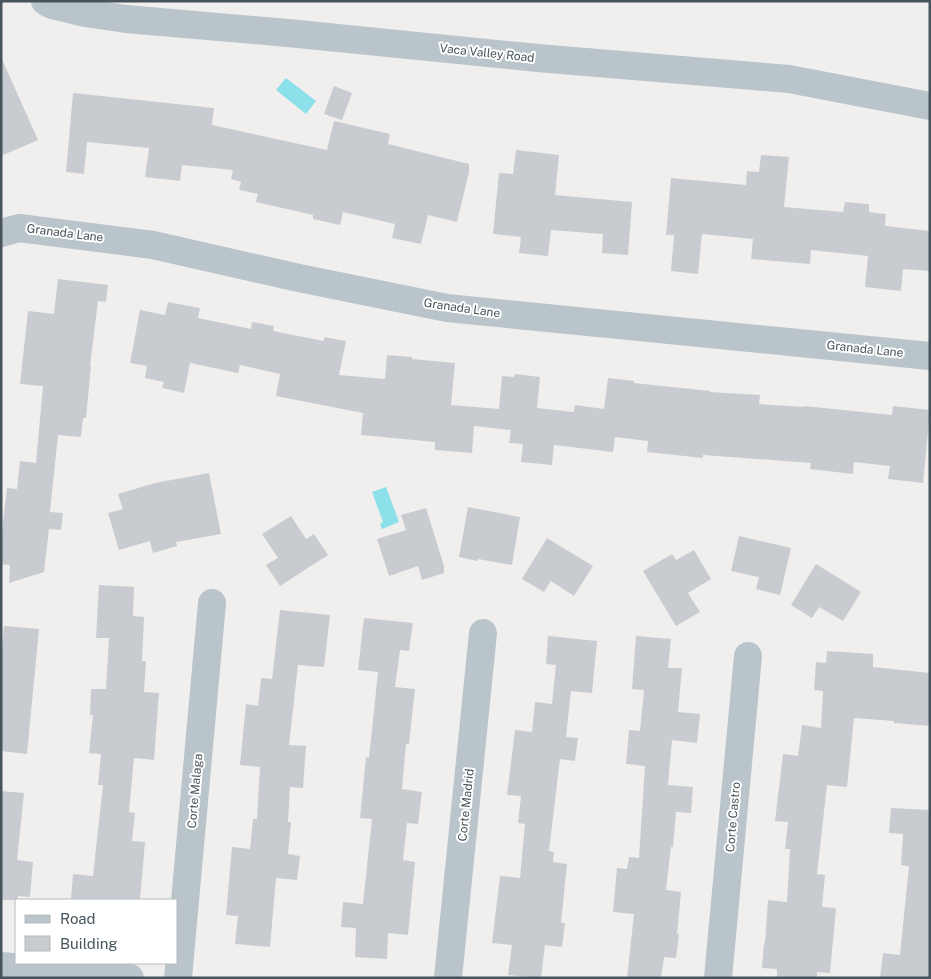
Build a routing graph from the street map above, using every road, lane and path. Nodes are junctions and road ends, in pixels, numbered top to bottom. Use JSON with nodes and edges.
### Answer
{"nodes":[{"id":1,"x":45,"y":1,"type":"edge"},
{"id":2,"x":930,"y":106,"type":"edge"},
{"id":3,"x":1,"y":233,"type":"edge"},
{"id":4,"x":930,"y":356,"type":"edge"},
{"id":5,"x":212,"y":603,"type":"dead end"},
{"id":6,"x":483,"y":633,"type":"dead end"},
{"id":7,"x":748,"y":656,"type":"dead end"},
{"id":8,"x":1,"y":966,"type":"edge"},
{"id":9,"x":130,"y":978,"type":"edge"},
{"id":10,"x":178,"y":978,"type":"edge"},
{"id":11,"x":448,"y":978,"type":"edge"},
{"id":12,"x":718,"y":978,"type":"edge"}],
"edges":[{"from":1,"to":2,"type":"street","name":"Vaca Valley Road"},
{"from":3,"to":4,"type":"street","name":"Granada Lane"},
{"from":5,"to":10,"type":"street","name":"Corte Malaga"},
{"from":6,"to":11,"type":"street","name":"Corte Madrid"},
{"from":7,"to":12,"type":"street","name":"Corte Castro"},
{"from":8,"to":9,"type":"street"}]}
